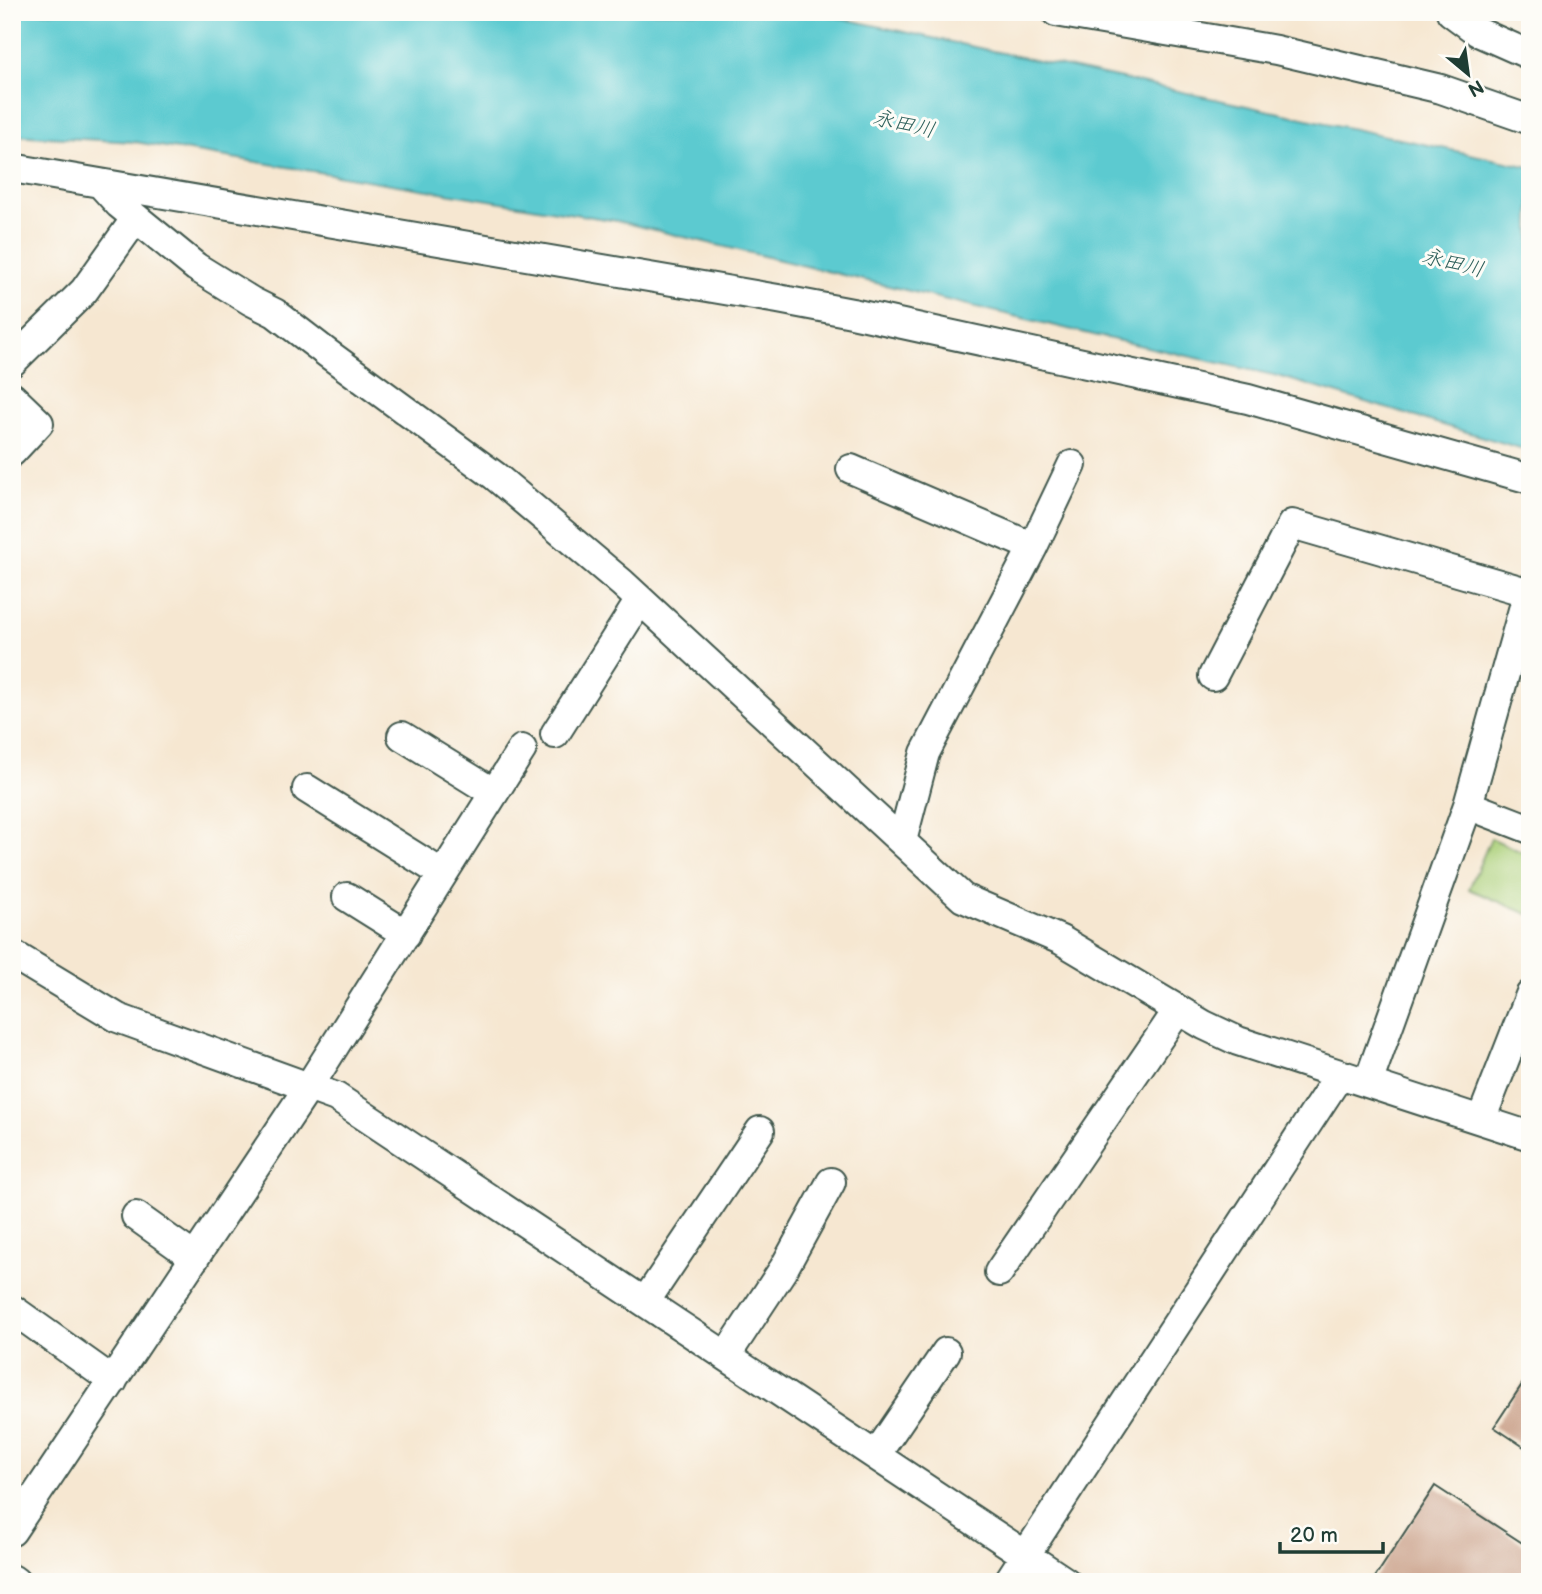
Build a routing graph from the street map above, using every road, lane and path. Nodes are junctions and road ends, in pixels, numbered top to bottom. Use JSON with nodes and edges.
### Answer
{"nodes":[{"id":1,"x":1056,"y":12,"type":"edge"},
{"id":2,"x":1451,"y":12,"type":"edge"},
{"id":3,"x":1530,"y":55,"type":"edge"},
{"id":4,"x":1530,"y":120,"type":"edge"},
{"id":5,"x":12,"y":168,"type":"edge"},
{"id":6,"x":100,"y":184,"type":"junction"},
{"id":7,"x":136,"y":218,"type":"junction"},
{"id":8,"x":12,"y":362,"type":"edge"},
{"id":9,"x":12,"y":397,"type":"edge"},
{"id":10,"x":12,"y":452,"type":"edge"},
{"id":11,"x":1072,"y":465,"type":"dead end"},
{"id":12,"x":851,"y":469,"type":"dead end"},
{"id":13,"x":1530,"y":479,"type":"edge"},
{"id":14,"x":1033,"y":547,"type":"junction"},
{"id":15,"x":1529,"y":593,"type":"edge"},
{"id":16,"x":640,"y":600,"type":"junction"},
{"id":17,"x":1213,"y":676,"type":"dead end"},
{"id":18,"x":555,"y":734,"type":"dead end"},
{"id":19,"x":402,"y":736,"type":"dead end"},
{"id":20,"x":522,"y":749,"type":"dead end"},
{"id":21,"x":307,"y":789,"type":"dead end"},
{"id":22,"x":494,"y":793,"type":"junction"},
{"id":23,"x":1468,"y":805,"type":"junction"},
{"id":24,"x":1530,"y":829,"type":"edge"},
{"id":25,"x":902,"y":841,"type":"junction"},
{"id":26,"x":443,"y":874,"type":"junction"},
{"id":27,"x":347,"y":897,"type":"dead end"},
{"id":28,"x":406,"y":934,"type":"junction"},
{"id":29,"x":12,"y":954,"type":"edge"},
{"id":30,"x":1530,"y":995,"type":"edge"},
{"id":31,"x":1178,"y":1010,"type":"junction"},
{"id":32,"x":1340,"y":1074,"type":"junction"},
{"id":33,"x":1368,"y":1083,"type":"junction"},
{"id":34,"x":308,"y":1088,"type":"junction"},
{"id":35,"x":1481,"y":1120,"type":"junction"},
{"id":36,"x":760,"y":1131,"type":"dead end"},
{"id":37,"x":1530,"y":1136,"type":"edge"},
{"id":38,"x":831,"y":1182,"type":"dead end"},
{"id":39,"x":136,"y":1216,"type":"dead end"},
{"id":40,"x":195,"y":1258,"type":"junction"},
{"id":41,"x":999,"y":1272,"type":"dead end"},
{"id":42,"x":645,"y":1302,"type":"junction"},
{"id":43,"x":12,"y":1309,"type":"edge"},
{"id":44,"x":946,"y":1352,"type":"dead end"},
{"id":45,"x":726,"y":1356,"type":"junction"},
{"id":46,"x":113,"y":1381,"type":"junction"},
{"id":47,"x":876,"y":1455,"type":"junction"},
{"id":48,"x":12,"y":1531,"type":"edge"},
{"id":49,"x":1026,"y":1555,"type":"junction"},
{"id":50,"x":1008,"y":1582,"type":"edge"},
{"id":51,"x":1066,"y":1582,"type":"edge"}],
"edges":[{"from":1,"to":4,"type":"street"},
{"from":2,"to":3,"type":"street"},
{"from":5,"to":6,"type":"street"},
{"from":6,"to":7,"type":"street"},
{"from":6,"to":13,"type":"street"},
{"from":7,"to":8,"type":"street"},
{"from":7,"to":16,"type":"street"},
{"from":9,"to":10,"type":"street"},
{"from":11,"to":14,"type":"street"},
{"from":12,"to":14,"type":"street"},
{"from":14,"to":25,"type":"street"},
{"from":15,"to":17,"type":"street"},
{"from":15,"to":23,"type":"street"},
{"from":16,"to":18,"type":"street"},
{"from":16,"to":25,"type":"street"},
{"from":19,"to":22,"type":"street"},
{"from":20,"to":22,"type":"street"},
{"from":21,"to":26,"type":"street"},
{"from":22,"to":26,"type":"street"},
{"from":23,"to":24,"type":"street"},
{"from":23,"to":33,"type":"street"},
{"from":25,"to":31,"type":"street"},
{"from":26,"to":28,"type":"street"},
{"from":27,"to":28,"type":"street"},
{"from":28,"to":34,"type":"street"},
{"from":29,"to":34,"type":"street"},
{"from":30,"to":35,"type":"street"},
{"from":31,"to":32,"type":"street"},
{"from":31,"to":41,"type":"street"},
{"from":32,"to":33,"type":"street"},
{"from":32,"to":49,"type":"street"},
{"from":33,"to":35,"type":"street"},
{"from":34,"to":40,"type":"street"},
{"from":34,"to":42,"type":"street"},
{"from":35,"to":37,"type":"street"},
{"from":36,"to":42,"type":"street"},
{"from":38,"to":45,"type":"street"},
{"from":39,"to":40,"type":"street"},
{"from":40,"to":46,"type":"street"},
{"from":42,"to":45,"type":"street"},
{"from":43,"to":46,"type":"street"},
{"from":44,"to":47,"type":"street"},
{"from":45,"to":47,"type":"street"},
{"from":46,"to":48,"type":"street"},
{"from":47,"to":49,"type":"street"},
{"from":49,"to":50,"type":"street"},
{"from":49,"to":51,"type":"street"}]}
